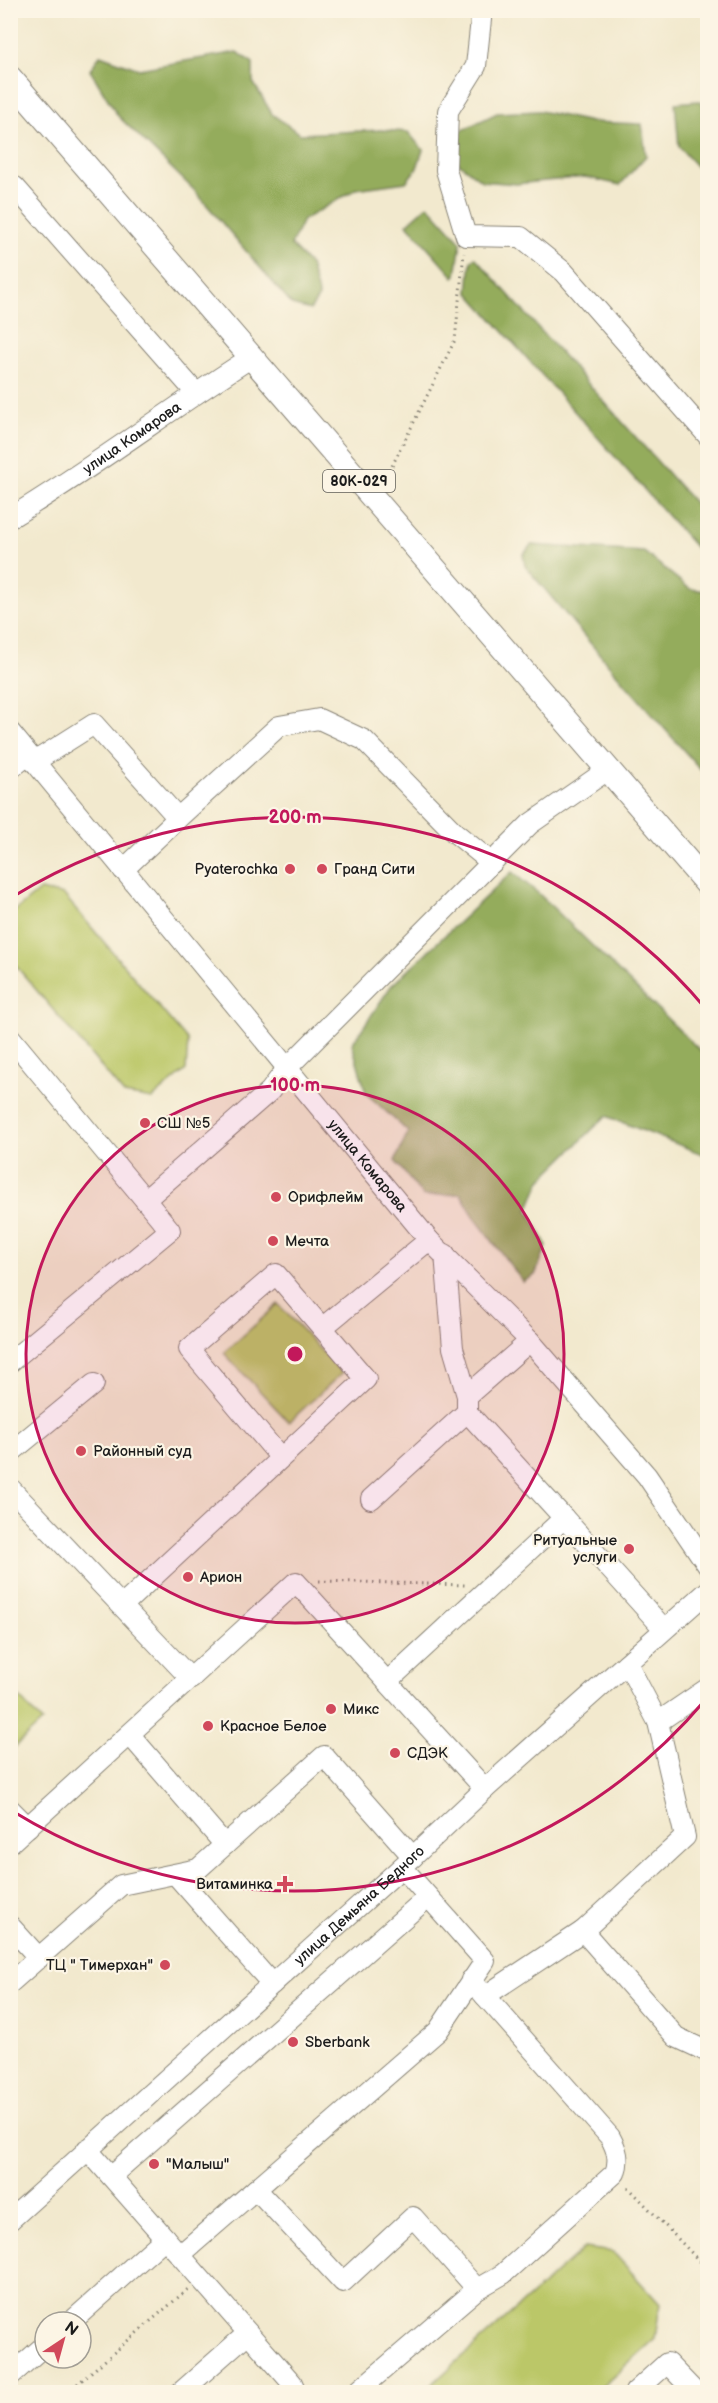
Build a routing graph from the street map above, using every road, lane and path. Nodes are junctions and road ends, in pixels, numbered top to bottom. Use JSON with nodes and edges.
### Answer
{"nodes":[{"id":1,"x":482,"y":10,"type":"edge"},
{"id":2,"x":10,"y":78,"type":"edge"},
{"id":3,"x":10,"y":187,"type":"edge"},
{"id":4,"x":466,"y":236,"type":"junction"},
{"id":5,"x":252,"y":357,"type":"junction"},
{"id":6,"x":196,"y":393,"type":"junction"},
{"id":7,"x":708,"y":436,"type":"edge"},
{"id":8,"x":375,"y":499,"type":"junction"},
{"id":9,"x":10,"y":518,"type":"edge"},
{"id":10,"x":10,"y":732,"type":"edge"},
{"id":11,"x":31,"y":758,"type":"junction"},
{"id":12,"x":10,"y":769,"type":"edge"},
{"id":13,"x":609,"y":769,"type":"junction"},
{"id":14,"x":178,"y":818,"type":"junction"},
{"id":15,"x":492,"y":863,"type":"junction"},
{"id":16,"x":123,"y":870,"type":"junction"},
{"id":17,"x":708,"y":885,"type":"edge"},
{"id":18,"x":10,"y":1037,"type":"edge"},
{"id":19,"x":287,"y":1068,"type":"junction"},
{"id":20,"x":146,"y":1200,"type":"junction"},
{"id":21,"x":429,"y":1240,"type":"junction"},
{"id":22,"x":445,"y":1254,"type":"junction"},
{"id":23,"x":322,"y":1328,"type":"junction"},
{"id":24,"x":530,"y":1341,"type":"junction"},
{"id":25,"x":10,"y":1362,"type":"edge"},
{"id":26,"x":94,"y":1383,"type":"dead end"},
{"id":27,"x":467,"y":1404,"type":"junction"},
{"id":28,"x":10,"y":1453,"type":"edge"},
{"id":29,"x":281,"y":1458,"type":"junction"},
{"id":30,"x":10,"y":1488,"type":"edge"},
{"id":31,"x":371,"y":1499,"type":"dead end"},
{"id":32,"x":564,"y":1518,"type":"junction"},
{"id":33,"x":708,"y":1566,"type":"edge"},
{"id":34,"x":491,"y":1586,"type":"junction"},
{"id":35,"x":708,"y":1591,"type":"edge"},
{"id":36,"x":306,"y":1593,"type":"junction"},
{"id":37,"x":123,"y":1605,"type":"junction"},
{"id":38,"x":664,"y":1629,"type":"junction"},
{"id":39,"x":627,"y":1663,"type":"junction"},
{"id":40,"x":190,"y":1679,"type":"junction"},
{"id":41,"x":387,"y":1682,"type":"junction"},
{"id":42,"x":708,"y":1688,"type":"edge"},
{"id":43,"x":658,"y":1722,"type":"junction"},
{"id":44,"x":130,"y":1735,"type":"junction"},
{"id":45,"x":485,"y":1789,"type":"junction"},
{"id":46,"x":10,"y":1809,"type":"edge"},
{"id":47,"x":28,"y":1827,"type":"junction"},
{"id":48,"x":10,"y":1843,"type":"edge"},
{"id":49,"x":225,"y":1845,"type":"junction"},
{"id":50,"x":407,"y":1862,"type":"junction"},
{"id":51,"x":175,"y":1874,"type":"junction"},
{"id":52,"x":428,"y":1897,"type":"junction"},
{"id":53,"x":10,"y":1926,"type":"edge"},
{"id":54,"x":583,"y":1931,"type":"junction"},
{"id":55,"x":39,"y":1958,"type":"junction"},
{"id":56,"x":471,"y":1980,"type":"junction"},
{"id":57,"x":10,"y":1983,"type":"edge"},
{"id":58,"x":272,"y":1984,"type":"junction"},
{"id":59,"x":485,"y":1995,"type":"junction"},
{"id":60,"x":708,"y":2052,"type":"edge"},
{"id":61,"x":87,"y":2149,"type":"junction"},
{"id":62,"x":615,"y":2173,"type":"junction"},
{"id":63,"x":111,"y":2176,"type":"junction"},
{"id":64,"x":256,"y":2189,"type":"junction"},
{"id":65,"x":10,"y":2220,"type":"edge"},
{"id":66,"x":165,"y":2238,"type":"junction"},
{"id":67,"x":180,"y":2255,"type":"junction"},
{"id":68,"x":708,"y":2270,"type":"edge"},
{"id":69,"x":200,"y":2278,"type":"junction"},
{"id":70,"x":477,"y":2289,"type":"junction"},
{"id":71,"x":84,"y":2310,"type":"edge"},
{"id":72,"x":248,"y":2333,"type":"junction"},
{"id":73,"x":33,"y":2356,"type":"edge"},
{"id":74,"x":10,"y":2376,"type":"edge"},
{"id":75,"x":68,"y":2392,"type":"edge"},
{"id":76,"x":181,"y":2392,"type":"edge"},
{"id":77,"x":296,"y":2392,"type":"edge"},
{"id":78,"x":357,"y":2392,"type":"edge"},
{"id":79,"x":635,"y":2392,"type":"edge"},
{"id":80,"x":695,"y":2392,"type":"edge"}],
"edges":[{"from":1,"to":4,"type":"street"},
{"from":2,"to":5,"type":"main road","number":"80К-029"},
{"from":3,"to":6,"type":"street"},
{"from":4,"to":7,"type":"street"},
{"from":4,"to":8,"type":"path"},
{"from":5,"to":6,"type":"street","name":"улица Комарова"},
{"from":5,"to":8,"type":"main road","number":"80К-029"},
{"from":6,"to":9,"type":"street","name":"улица Комарова"},
{"from":8,"to":13,"type":"main road","number":"80К-029"},
{"from":10,"to":11,"type":"street","name":"улица Комарова"},
{"from":11,"to":12,"type":"street"},
{"from":11,"to":14,"type":"street"},
{"from":11,"to":16,"type":"street","name":"улица Комарова"},
{"from":13,"to":15,"type":"street"},
{"from":13,"to":17,"type":"main road","number":"80К-029"},
{"from":14,"to":15,"type":"street"},
{"from":14,"to":16,"type":"street"},
{"from":15,"to":19,"type":"street"},
{"from":16,"to":19,"type":"street","name":"улица Комарова"},
{"from":18,"to":20,"type":"street"},
{"from":19,"to":20,"type":"street"},
{"from":19,"to":21,"type":"street","name":"улица Комарова"},
{"from":20,"to":25,"type":"street"},
{"from":21,"to":22,"type":"street","name":"улица Комарова"},
{"from":21,"to":23,"type":"street"},
{"from":22,"to":24,"type":"street","name":"улица Комарова"},
{"from":22,"to":27,"type":"street"},
{"from":23,"to":29,"type":"street"},
{"from":23,"to":29,"type":"street"},
{"from":24,"to":27,"type":"street"},
{"from":24,"to":33,"type":"street","name":"улица Комарова"},
{"from":26,"to":28,"type":"street"},
{"from":27,"to":31,"type":"street"},
{"from":27,"to":32,"type":"street"},
{"from":29,"to":37,"type":"street"},
{"from":30,"to":37,"type":"street"},
{"from":32,"to":34,"type":"street"},
{"from":32,"to":38,"type":"street"},
{"from":34,"to":36,"type":"path"},
{"from":34,"to":41,"type":"street"},
{"from":35,"to":38,"type":"street","name":"улица Демьяна Бедного"},
{"from":36,"to":40,"type":"street"},
{"from":36,"to":41,"type":"street"},
{"from":37,"to":40,"type":"street"},
{"from":38,"to":39,"type":"street","name":"улица Демьяна Бедного"},
{"from":39,"to":43,"type":"street"},
{"from":39,"to":45,"type":"street","name":"улица Демьяна Бедного"},
{"from":40,"to":44,"type":"street"},
{"from":41,"to":45,"type":"street"},
{"from":42,"to":43,"type":"street"},
{"from":43,"to":54,"type":"street"},
{"from":44,"to":47,"type":"street"},
{"from":44,"to":49,"type":"street"},
{"from":45,"to":50,"type":"street","name":"улица Демьяна Бедного"},
{"from":46,"to":47,"type":"street"},
{"from":47,"to":48,"type":"street"},
{"from":49,"to":50,"type":"street"},
{"from":49,"to":51,"type":"street"},
{"from":50,"to":52,"type":"street"},
{"from":50,"to":58,"type":"street","name":"улица Демьяна Бедного"},
{"from":51,"to":55,"type":"street"},
{"from":51,"to":58,"type":"street"},
{"from":52,"to":56,"type":"street"},
{"from":52,"to":63,"type":"street"},
{"from":53,"to":55,"type":"street"},
{"from":54,"to":59,"type":"street"},
{"from":54,"to":60,"type":"street"},
{"from":55,"to":57,"type":"street"},
{"from":56,"to":59,"type":"street"},
{"from":56,"to":64,"type":"street"},
{"from":58,"to":61,"type":"street","name":"улица Демьяна Бедного"},
{"from":59,"to":62,"type":"street"},
{"from":61,"to":63,"type":"street"},
{"from":61,"to":65,"type":"street","name":"улица Демьяна Бедного"},
{"from":62,"to":68,"type":"path"},
{"from":62,"to":70,"type":"street"},
{"from":63,"to":66,"type":"street"},
{"from":64,"to":67,"type":"street"},
{"from":64,"to":70,"type":"street"},
{"from":66,"to":67,"type":"street"},
{"from":66,"to":71,"type":"street"},
{"from":67,"to":69,"type":"street"},
{"from":69,"to":72,"type":"street"},
{"from":69,"to":75,"type":"path"},
{"from":70,"to":78,"type":"street"},
{"from":72,"to":76,"type":"street"},
{"from":72,"to":77,"type":"street"},
{"from":73,"to":74,"type":"street"},
{"from":79,"to":80,"type":"street"}]}
